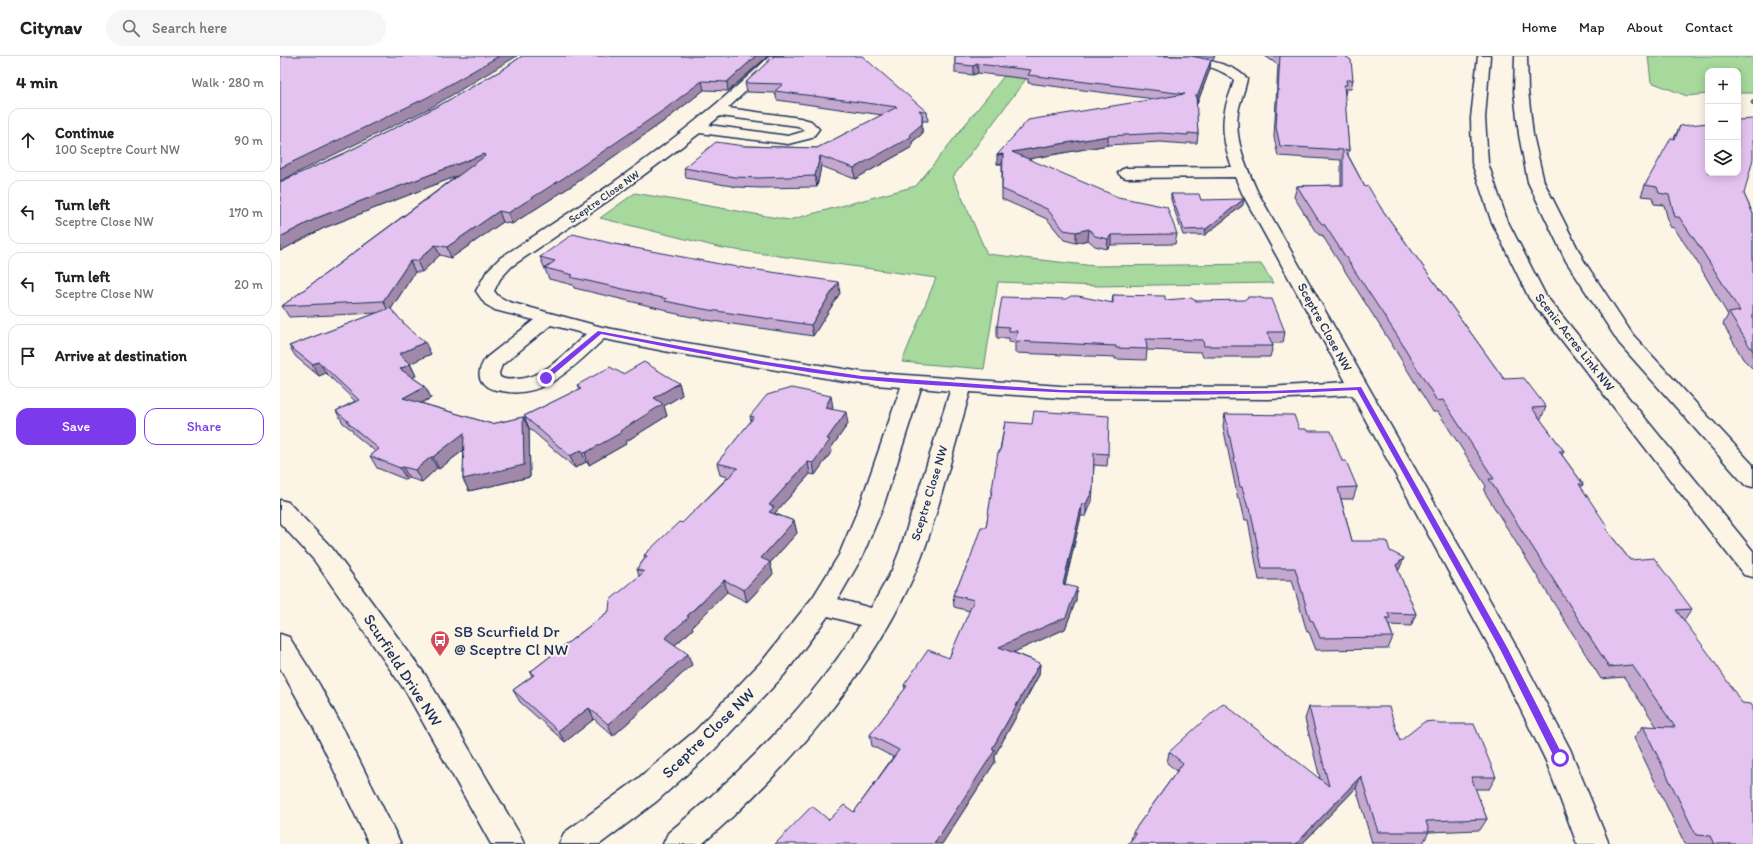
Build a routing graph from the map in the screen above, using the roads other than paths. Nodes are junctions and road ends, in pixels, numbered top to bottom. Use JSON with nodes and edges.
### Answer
{"nodes":[{"id":1,"x":777,"y":56,"type":"edge"},
{"id":2,"x":1146,"y":56,"type":"edge"},
{"id":3,"x":1484,"y":56,"type":"edge"},
{"id":4,"x":1521,"y":56,"type":"edge"},
{"id":5,"x":717,"y":111,"type":"junction"},
{"id":6,"x":697,"y":128,"type":"junction"},
{"id":7,"x":1240,"y":172,"type":"junction"},
{"id":8,"x":1126,"y":173,"type":"dead end"},
{"id":9,"x":547,"y":319,"type":"junction"},
{"id":10,"x":600,"y":332,"type":"junction"},
{"id":11,"x":913,"y":381,"type":"junction"},
{"id":12,"x":962,"y":385,"type":"junction"},
{"id":13,"x":1359,"y":388,"type":"junction"},
{"id":14,"x":1753,"y":479,"type":"edge"},
{"id":15,"x":280,"y":508,"type":"edge"},
{"id":16,"x":1753,"y":568,"type":"edge"},
{"id":17,"x":822,"y":604,"type":"junction"},
{"id":18,"x":878,"y":620,"type":"junction"},
{"id":19,"x":280,"y":645,"type":"edge"},
{"id":20,"x":385,"y":844,"type":"edge"},
{"id":21,"x":508,"y":844,"type":"edge"},
{"id":22,"x":576,"y":844,"type":"edge"},
{"id":23,"x":679,"y":844,"type":"edge"},
{"id":24,"x":1593,"y":844,"type":"edge"}],
"edges":[{"from":1,"to":5,"type":"street","name":"Sceptre Close NW"},
{"from":2,"to":7,"type":"street","name":"Sceptre Close NW"},
{"from":3,"to":16,"type":"street","name":"Scenic Acres Link NW"},
{"from":4,"to":14,"type":"street"},
{"from":5,"to":6,"type":"street","name":"Sceptre Close NW"},
{"from":5,"to":6,"type":"street"},
{"from":6,"to":9,"type":"street","name":"Sceptre Close NW"},
{"from":7,"to":8,"type":"street"},
{"from":7,"to":13,"type":"street","name":"Sceptre Close NW"},
{"from":9,"to":10,"type":"street","name":"Sceptre Close NW"},
{"from":9,"to":10,"type":"street"},
{"from":10,"to":11,"type":"street","name":"Sceptre Close NW"},
{"from":11,"to":12,"type":"street","name":"Sceptre Close NW"},
{"from":11,"to":17,"type":"street","name":"Sceptre Close NW"},
{"from":12,"to":13,"type":"street","name":"Sceptre Close NW"},
{"from":12,"to":18,"type":"street","name":"Sceptre Close NW"},
{"from":13,"to":24,"type":"street"},
{"from":15,"to":21,"type":"street","name":"Scurfield Drive NW"},
{"from":17,"to":18,"type":"street"},
{"from":17,"to":22,"type":"street","name":"Sceptre Close NW"},
{"from":18,"to":23,"type":"street","name":"Sceptre Close NW"},
{"from":19,"to":20,"type":"street"}]}
